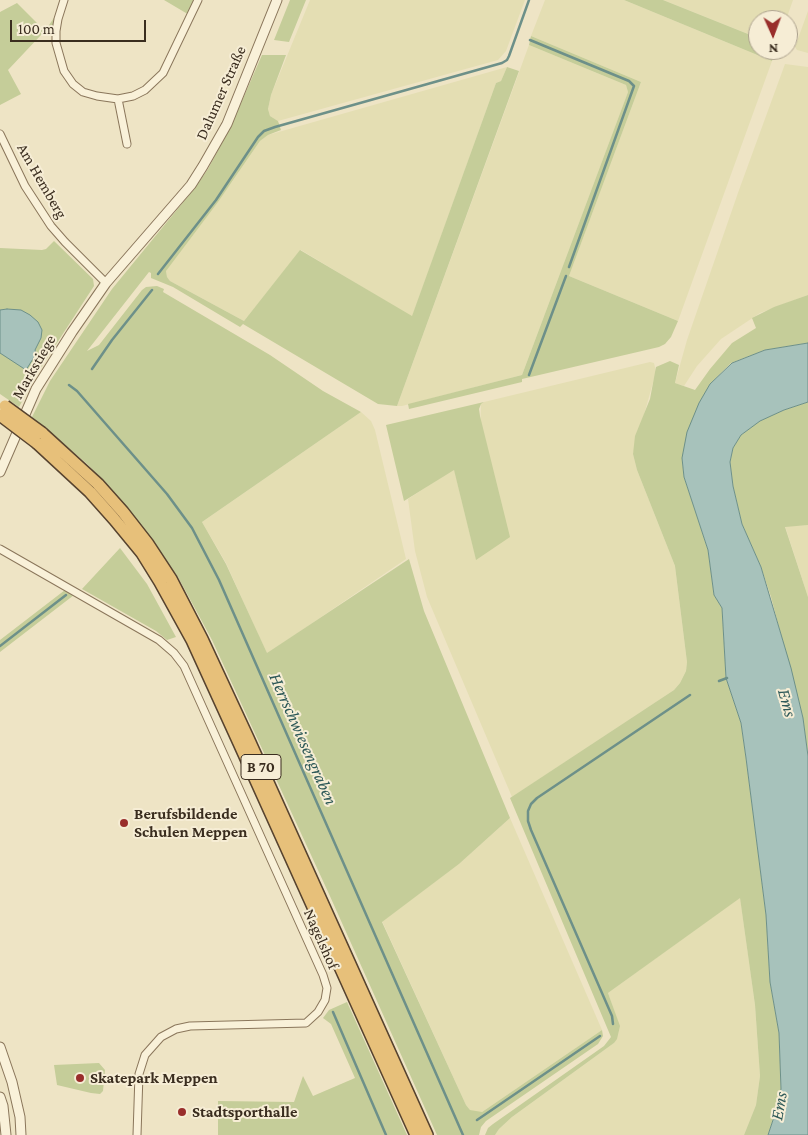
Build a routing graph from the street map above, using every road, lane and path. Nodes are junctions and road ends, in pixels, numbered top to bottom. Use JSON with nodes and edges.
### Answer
{"nodes":[{"id":1,"x":64,"y":0,"type":"edge"},
{"id":2,"x":198,"y":0,"type":"edge"},
{"id":3,"x":274,"y":1,"type":"edge"},
{"id":4,"x":118,"y":99,"type":"junction"},
{"id":5,"x":0,"y":134,"type":"edge"},
{"id":6,"x":127,"y":144,"type":"dead end"},
{"id":7,"x":106,"y":283,"type":"junction"},
{"id":8,"x":2,"y":408,"type":"edge"},
{"id":9,"x":39,"y":438,"type":"junction"},
{"id":10,"x":0,"y":472,"type":"edge"},
{"id":11,"x":0,"y":549,"type":"edge"},
{"id":12,"x":0,"y":1047,"type":"edge"},
{"id":13,"x":0,"y":1097,"type":"edge"},
{"id":14,"x":6,"y":1135,"type":"edge"},
{"id":15,"x":21,"y":1135,"type":"edge"},
{"id":16,"x":137,"y":1135,"type":"edge"},
{"id":17,"x":416,"y":1135,"type":"edge"},
{"id":18,"x":427,"y":1135,"type":"edge"}],
"edges":[{"from":1,"to":4,"type":"street"},
{"from":2,"to":4,"type":"street"},
{"from":3,"to":7,"type":"street","name":"Dalumer Straße"},
{"from":4,"to":6,"type":"street"},
{"from":5,"to":7,"type":"street","name":"Am Hemberg"},
{"from":7,"to":10,"type":"street","name":"Markstiege"},
{"from":8,"to":9,"type":"highway","number":"B 70","bridge":true},
{"from":9,"to":17,"type":"highway","number":"B 70"},
{"from":9,"to":18,"type":"highway","number":"B 70"},
{"from":11,"to":16,"type":"street","name":"Nagelshof"},
{"from":12,"to":15,"type":"street"},
{"from":13,"to":14,"type":"street"}]}
